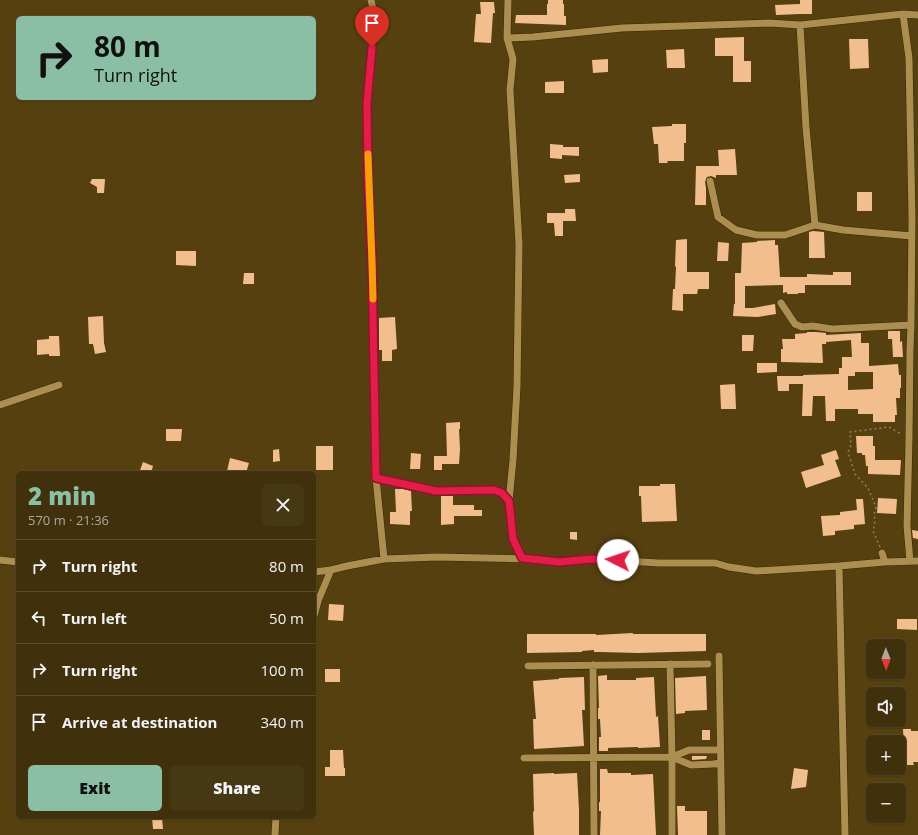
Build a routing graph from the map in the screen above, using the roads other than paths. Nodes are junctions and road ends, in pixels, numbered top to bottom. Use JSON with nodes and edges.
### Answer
{"nodes":[{"id":1,"x":371,"y":0,"type":"edge"},
{"id":2,"x":508,"y":0,"type":"edge"},
{"id":3,"x":903,"y":14,"type":"junction"},
{"id":4,"x":918,"y":15,"type":"edge"},
{"id":5,"x":800,"y":25,"type":"junction"},
{"id":6,"x":507,"y":38,"type":"junction"},
{"id":7,"x":710,"y":181,"type":"dead end"},
{"id":8,"x":815,"y":225,"type":"junction"},
{"id":9,"x":912,"y":236,"type":"junction"},
{"id":10,"x":781,"y":303,"type":"dead end"},
{"id":11,"x":911,"y":325,"type":"junction"},
{"id":12,"x":59,"y":385,"type":"dead end"},
{"id":13,"x":0,"y":406,"type":"edge"},
{"id":14,"x":376,"y":478,"type":"junction"},
{"id":15,"x":509,"y":501,"type":"junction"},
{"id":16,"x":882,"y":553,"type":"road end"},
{"id":17,"x":384,"y":559,"type":"junction"},
{"id":18,"x":531,"y":559,"type":"junction"},
{"id":19,"x":0,"y":560,"type":"edge"},
{"id":20,"x":910,"y":561,"type":"junction"},
{"id":21,"x":918,"y":561,"type":"edge"},
{"id":22,"x":16,"y":562,"type":"edge"},
{"id":23,"x":885,"y":562,"type":"junction"},
{"id":24,"x":839,"y":566,"type":"junction"},
{"id":25,"x":330,"y":570,"type":"junction"},
{"id":26,"x":316,"y":572,"type":"edge"},
{"id":27,"x":316,"y":608,"type":"edge"},
{"id":28,"x":719,"y":656,"type":"dead end"},
{"id":29,"x":670,"y":664,"type":"junction"},
{"id":30,"x":708,"y":664,"type":"dead end"},
{"id":31,"x":594,"y":665,"type":"junction"},
{"id":32,"x":528,"y":666,"type":"dead end"},
{"id":33,"x":720,"y":750,"type":"junction"},
{"id":34,"x":594,"y":757,"type":"junction"},
{"id":35,"x":672,"y":757,"type":"junction"},
{"id":36,"x":524,"y":758,"type":"dead end"},
{"id":37,"x":721,"y":763,"type":"junction"},
{"id":38,"x":276,"y":819,"type":"edge"},
{"id":39,"x":275,"y":835,"type":"edge"},
{"id":40,"x":594,"y":835,"type":"edge"},
{"id":41,"x":672,"y":835,"type":"edge"},
{"id":42,"x":722,"y":835,"type":"edge"},
{"id":43,"x":845,"y":835,"type":"edge"}],
"edges":[{"from":1,"to":14,"type":"street"},
{"from":2,"to":6,"type":"street"},
{"from":3,"to":4,"type":"street"},
{"from":3,"to":5,"type":"street"},
{"from":3,"to":9,"type":"street"},
{"from":5,"to":6,"type":"street"},
{"from":5,"to":8,"type":"street"},
{"from":6,"to":15,"type":"street"},
{"from":7,"to":8,"type":"street"},
{"from":8,"to":9,"type":"street"},
{"from":9,"to":11,"type":"street"},
{"from":10,"to":11,"type":"street"},
{"from":11,"to":20,"type":"street"},
{"from":12,"to":13,"type":"street"},
{"from":14,"to":15,"type":"street"},
{"from":14,"to":17,"type":"street"},
{"from":15,"to":18,"type":"street"},
{"from":16,"to":23,"type":"street"},
{"from":17,"to":18,"type":"street"},
{"from":17,"to":25,"type":"street"},
{"from":18,"to":24,"type":"street"},
{"from":19,"to":22,"type":"street"},
{"from":20,"to":21,"type":"street"},
{"from":20,"to":23,"type":"street"},
{"from":23,"to":24,"type":"street"},
{"from":24,"to":43,"type":"street"},
{"from":25,"to":26,"type":"street"},
{"from":25,"to":27,"type":"street"},
{"from":28,"to":33,"type":"street"},
{"from":29,"to":30,"type":"street"},
{"from":29,"to":31,"type":"street"},
{"from":29,"to":35,"type":"street"},
{"from":31,"to":32,"type":"street"},
{"from":31,"to":34,"type":"street"},
{"from":33,"to":35,"type":"street"},
{"from":33,"to":37,"type":"street"},
{"from":34,"to":35,"type":"street"},
{"from":34,"to":36,"type":"street"},
{"from":34,"to":40,"type":"street"},
{"from":35,"to":37,"type":"street"},
{"from":35,"to":41,"type":"street"},
{"from":37,"to":42,"type":"street"},
{"from":38,"to":39,"type":"street"}]}
